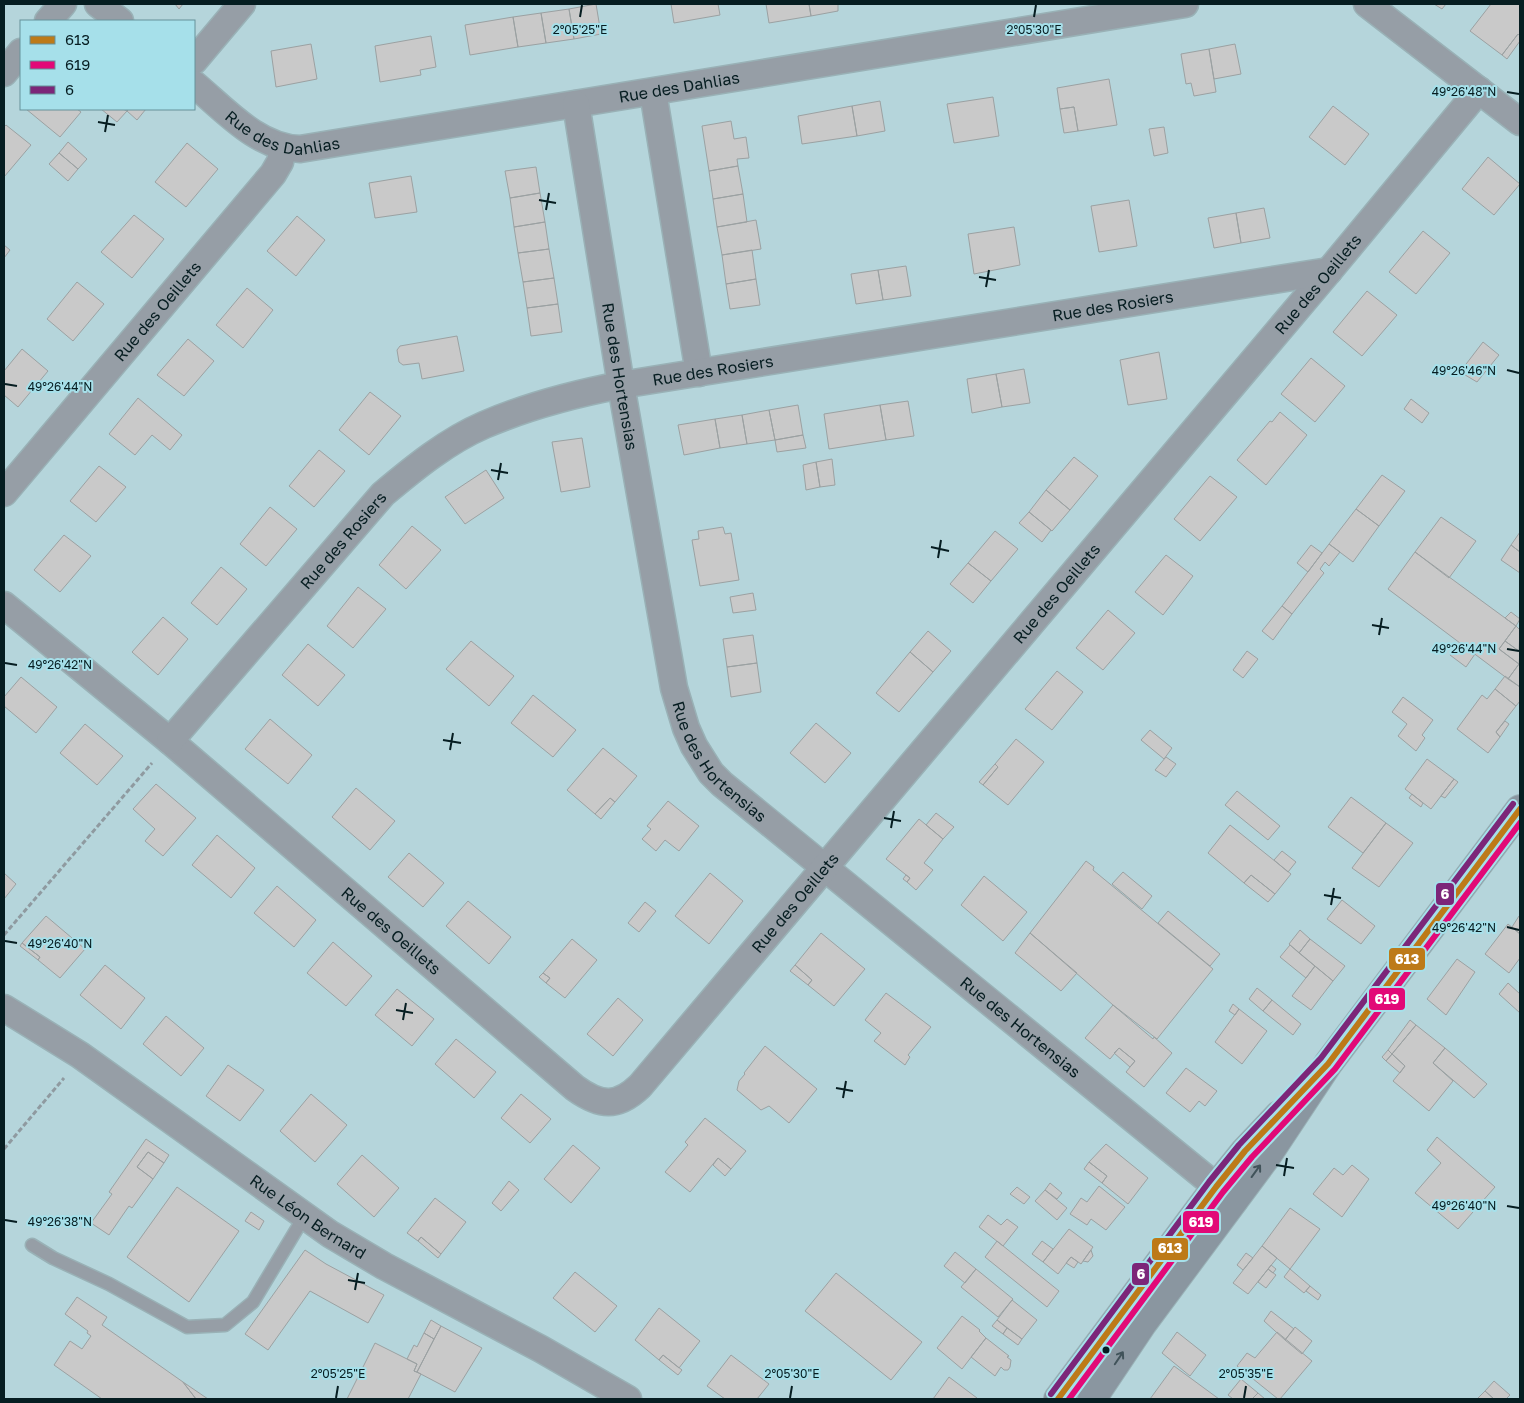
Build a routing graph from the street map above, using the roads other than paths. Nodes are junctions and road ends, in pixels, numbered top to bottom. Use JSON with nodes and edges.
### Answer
{"nodes":[{"id":1,"x":63,"y":4,"type":"edge"},
{"id":2,"x":98,"y":4,"type":"edge"},
{"id":3,"x":242,"y":4,"type":"edge"},
{"id":4,"x":1184,"y":4,"type":"edge"},
{"id":5,"x":1367,"y":4,"type":"edge"},
{"id":6,"x":49,"y":20,"type":"edge"},
{"id":7,"x":119,"y":20,"type":"edge"},
{"id":8,"x":20,"y":53,"type":"edge"},
{"id":9,"x":195,"y":60,"type":"edge"},
{"id":10,"x":4,"y":73,"type":"edge"},
{"id":11,"x":195,"y":85,"type":"edge"},
{"id":12,"x":1479,"y":90,"type":"junction"},
{"id":13,"x":653,"y":92,"type":"junction"},
{"id":14,"x":576,"y":104,"type":"junction"},
{"id":15,"x":1520,"y":122,"type":"edge"},
{"id":16,"x":283,"y":148,"type":"junction"},
{"id":17,"x":1329,"y":271,"type":"junction"},
{"id":18,"x":699,"y":373,"type":"junction"},
{"id":19,"x":621,"y":385,"type":"junction"},
{"id":20,"x":4,"y":493,"type":"edge"},
{"id":21,"x":4,"y":605,"type":"edge"},
{"id":22,"x":170,"y":742,"type":"junction"},
{"id":23,"x":1520,"y":809,"type":"edge"},
{"id":24,"x":824,"y":868,"type":"junction"},
{"id":25,"x":4,"y":1008,"type":"edge"},
{"id":26,"x":1225,"y":1194,"type":"junction"},
{"id":27,"x":304,"y":1217,"type":"junction"},
{"id":28,"x":32,"y":1245,"type":"dead end"},
{"id":29,"x":628,"y":1399,"type":"edge"},
{"id":30,"x":1058,"y":1399,"type":"edge"},
{"id":31,"x":1092,"y":1399,"type":"edge"}],
"edges":[{"from":1,"to":6,"type":"street"},
{"from":2,"to":7,"type":"street"},
{"from":3,"to":9,"type":"street"},
{"from":4,"to":13,"type":"street","name":"Rue des Dahlias"},
{"from":5,"to":12,"type":"street"},
{"from":8,"to":10,"type":"street"},
{"from":11,"to":16,"type":"street","name":"Rue des Dahlias"},
{"from":12,"to":15,"type":"street"},
{"from":12,"to":17,"type":"street","name":"Rue des Oeillets"},
{"from":13,"to":14,"type":"street","name":"Rue des Dahlias"},
{"from":13,"to":18,"type":"street"},
{"from":14,"to":16,"type":"street","name":"Rue des Dahlias"},
{"from":14,"to":19,"type":"street","name":"Rue des Hortensias"},
{"from":16,"to":20,"type":"street","name":"Rue des Oeillets"},
{"from":17,"to":18,"type":"street","name":"Rue des Rosiers"},
{"from":17,"to":24,"type":"street","name":"Rue des Oeillets"},
{"from":18,"to":19,"type":"street","name":"Rue des Rosiers"},
{"from":19,"to":22,"type":"street","name":"Rue des Rosiers"},
{"from":19,"to":24,"type":"street","name":"Rue des Hortensias"},
{"from":21,"to":22,"type":"street","name":"Rue des Oeillets"},
{"from":22,"to":24,"type":"street","name":"Rue des Oeillets"},
{"from":23,"to":26,"type":"main road"},
{"from":24,"to":26,"type":"street","name":"Rue des Hortensias"},
{"from":25,"to":27,"type":"street","name":"Rue Léon Bernard"},
{"from":26,"to":30,"type":"main road"},
{"from":31,"to":26,"type":"main road","one_way":true},
{"from":27,"to":28,"type":"lane"},
{"from":27,"to":29,"type":"street","name":"Rue Léon Bernard"}]}
